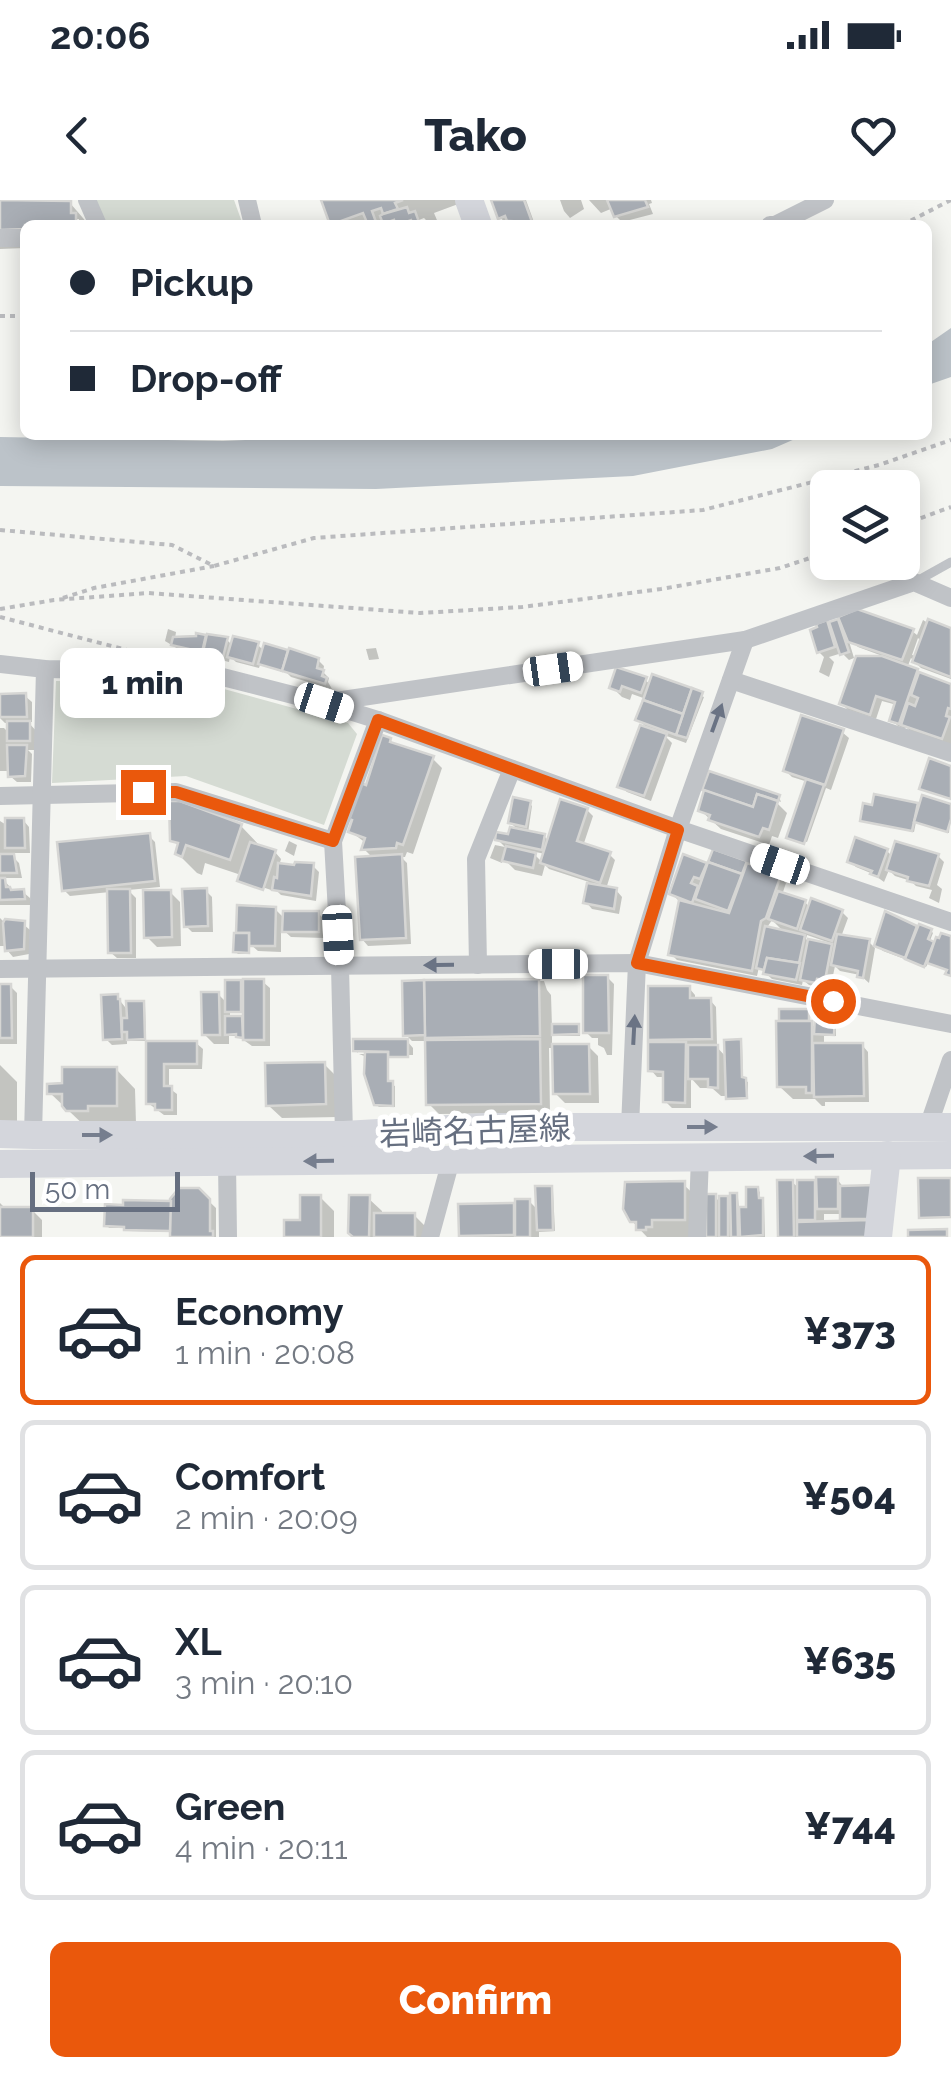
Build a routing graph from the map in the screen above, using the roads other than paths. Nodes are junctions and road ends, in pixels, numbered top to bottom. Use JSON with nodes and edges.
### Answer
{"nodes":[{"id":1,"x":825,"y":200,"type":"edge"},
{"id":2,"x":786,"y":220,"type":"edge"},
{"id":3,"x":951,"y":562,"type":"edge"},
{"id":4,"x":914,"y":582,"type":"junction"},
{"id":5,"x":951,"y":582,"type":"edge"},
{"id":6,"x":951,"y":598,"type":"edge"},
{"id":7,"x":744,"y":640,"type":"junction"},
{"id":8,"x":0,"y":664,"type":"edge"},
{"id":9,"x":45,"y":669,"type":"junction"},
{"id":10,"x":730,"y":680,"type":"junction"},
{"id":11,"x":324,"y":703,"type":"junction"},
{"id":12,"x":378,"y":720,"type":"junction"},
{"id":13,"x":951,"y":753,"type":"edge"},
{"id":14,"x":512,"y":769,"type":"junction"},
{"id":15,"x":42,"y":795,"type":"junction"},
{"id":16,"x":0,"y":796,"type":"edge"},
{"id":17,"x":678,"y":830,"type":"junction"},
{"id":18,"x":333,"y":841,"type":"junction"},
{"id":19,"x":951,"y":922,"type":"edge"},
{"id":20,"x":637,"y":963,"type":"junction"},
{"id":21,"x":478,"y":965,"type":"junction"},
{"id":22,"x":340,"y":966,"type":"junction"},
{"id":23,"x":0,"y":968,"type":"edge"},
{"id":24,"x":38,"y":968,"type":"junction"},
{"id":25,"x":951,"y":1024,"type":"edge"},
{"id":26,"x":951,"y":1060,"type":"edge"},
{"id":27,"x":630,"y":1127,"type":"junction"},
{"id":28,"x":940,"y":1127,"type":"edge"},
{"id":29,"x":0,"y":1134,"type":"edge"},
{"id":30,"x":344,"y":1135,"type":"junction"},
{"id":31,"x":33,"y":1136,"type":"junction"},
{"id":32,"x":888,"y":1155,"type":"junction"},
{"id":33,"x":951,"y":1156,"type":"edge"},
{"id":34,"x":700,"y":1157,"type":"junction"},
{"id":35,"x":451,"y":1160,"type":"junction"},
{"id":36,"x":226,"y":1162,"type":"junction"},
{"id":37,"x":0,"y":1164,"type":"edge"},
{"id":38,"x":228,"y":1237,"type":"edge"},
{"id":39,"x":430,"y":1237,"type":"edge"},
{"id":40,"x":697,"y":1237,"type":"edge"},
{"id":41,"x":878,"y":1237,"type":"edge"}],
"edges":[{"from":1,"to":2,"type":"street"},
{"from":3,"to":4,"type":"lane"},
{"from":4,"to":5,"type":"street"},
{"from":4,"to":6,"type":"street"},
{"from":4,"to":7,"type":"street"},
{"from":7,"to":10,"type":"street"},
{"from":7,"to":11,"type":"street"},
{"from":8,"to":9,"type":"street"},
{"from":9,"to":11,"type":"street"},
{"from":9,"to":15,"type":"street"},
{"from":10,"to":13,"type":"street"},
{"from":17,"to":10,"type":"street","one_way":true},
{"from":11,"to":12,"type":"street"},
{"from":12,"to":14,"type":"street"},
{"from":12,"to":18,"type":"street"},
{"from":14,"to":17,"type":"street"},
{"from":14,"to":21,"type":"street"},
{"from":15,"to":16,"type":"street"},
{"from":15,"to":18,"type":"street"},
{"from":15,"to":24,"type":"street"},
{"from":17,"to":19,"type":"street"},
{"from":17,"to":20,"type":"street"},
{"from":18,"to":22,"type":"street"},
{"from":20,"to":21,"type":"street"},
{"from":20,"to":25,"type":"street"},
{"from":27,"to":20,"type":"street","one_way":true},
{"from":21,"to":22,"type":"street","one_way":true},
{"from":22,"to":24,"type":"street"},
{"from":22,"to":30,"type":"street"},
{"from":23,"to":24,"type":"street"},
{"from":24,"to":31,"type":"street"},
{"from":26,"to":28,"type":"street"},
{"from":27,"to":28,"type":"main road","name":"岩崎名古屋線","one_way":true},
{"from":27,"to":30,"type":"main road","name":"岩崎名古屋線"},
{"from":29,"to":31,"type":"main road","name":"岩崎名古屋線"},
{"from":31,"to":30,"type":"main road","name":"岩崎名古屋線","one_way":true},
{"from":32,"to":33,"type":"main road","name":"岩崎名古屋線"},
{"from":32,"to":34,"type":"main road","name":"岩崎名古屋線","one_way":true},
{"from":32,"to":41,"type":"main road"},
{"from":34,"to":35,"type":"main road","name":"岩崎名古屋線"},
{"from":34,"to":40,"type":"street"},
{"from":35,"to":36,"type":"main road","name":"岩崎名古屋線","one_way":true},
{"from":35,"to":39,"type":"street"},
{"from":36,"to":37,"type":"main road","name":"岩崎名古屋線"},
{"from":36,"to":38,"type":"street"}]}
